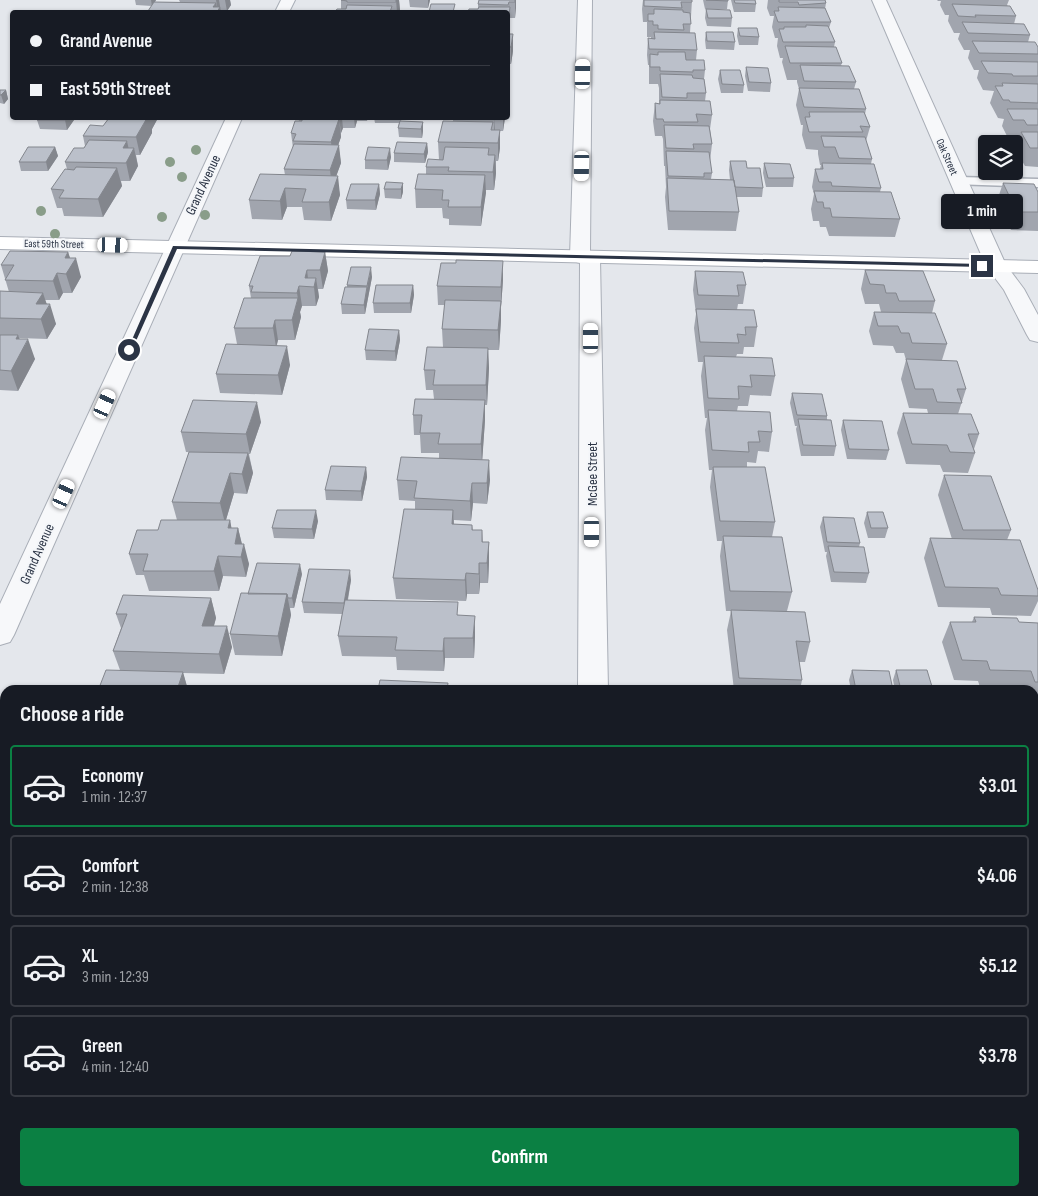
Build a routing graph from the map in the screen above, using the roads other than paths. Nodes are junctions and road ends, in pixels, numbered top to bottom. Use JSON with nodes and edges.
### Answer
{"nodes":[{"id":1,"x":585,"y":0,"type":"edge"},
{"id":2,"x":879,"y":0,"type":"edge"},
{"id":3,"x":233,"y":120,"type":"edge"},
{"id":4,"x":958,"y":181,"type":"junction"},
{"id":5,"x":1038,"y":183,"type":"edge"},
{"id":6,"x":0,"y":243,"type":"edge"},
{"id":7,"x":175,"y":247,"type":"junction"},
{"id":8,"x":585,"y":258,"type":"junction"},
{"id":9,"x":996,"y":266,"type":"junction"},
{"id":10,"x":1038,"y":267,"type":"edge"},
{"id":11,"x":1038,"y":336,"type":"edge"},
{"id":12,"x":0,"y":635,"type":"edge"},
{"id":13,"x":593,"y":685,"type":"edge"}],
"edges":[{"from":1,"to":8,"type":"street","name":"McGee Street"},
{"from":2,"to":4,"type":"street","name":"Oak Street"},
{"from":3,"to":7,"type":"street","name":"Grand Avenue"},
{"from":4,"to":5,"type":"lane"},
{"from":4,"to":9,"type":"street","name":"Oak Street"},
{"from":6,"to":7,"type":"street","name":"East 59th Street"},
{"from":7,"to":8,"type":"street","name":"East 59th Street"},
{"from":7,"to":12,"type":"street","name":"Grand Avenue"},
{"from":8,"to":9,"type":"street","name":"East 59th Street"},
{"from":8,"to":13,"type":"street","name":"McGee Street"},
{"from":9,"to":10,"type":"street","name":"East 59th Street"},
{"from":9,"to":11,"type":"street","name":"Oak Street"}]}
